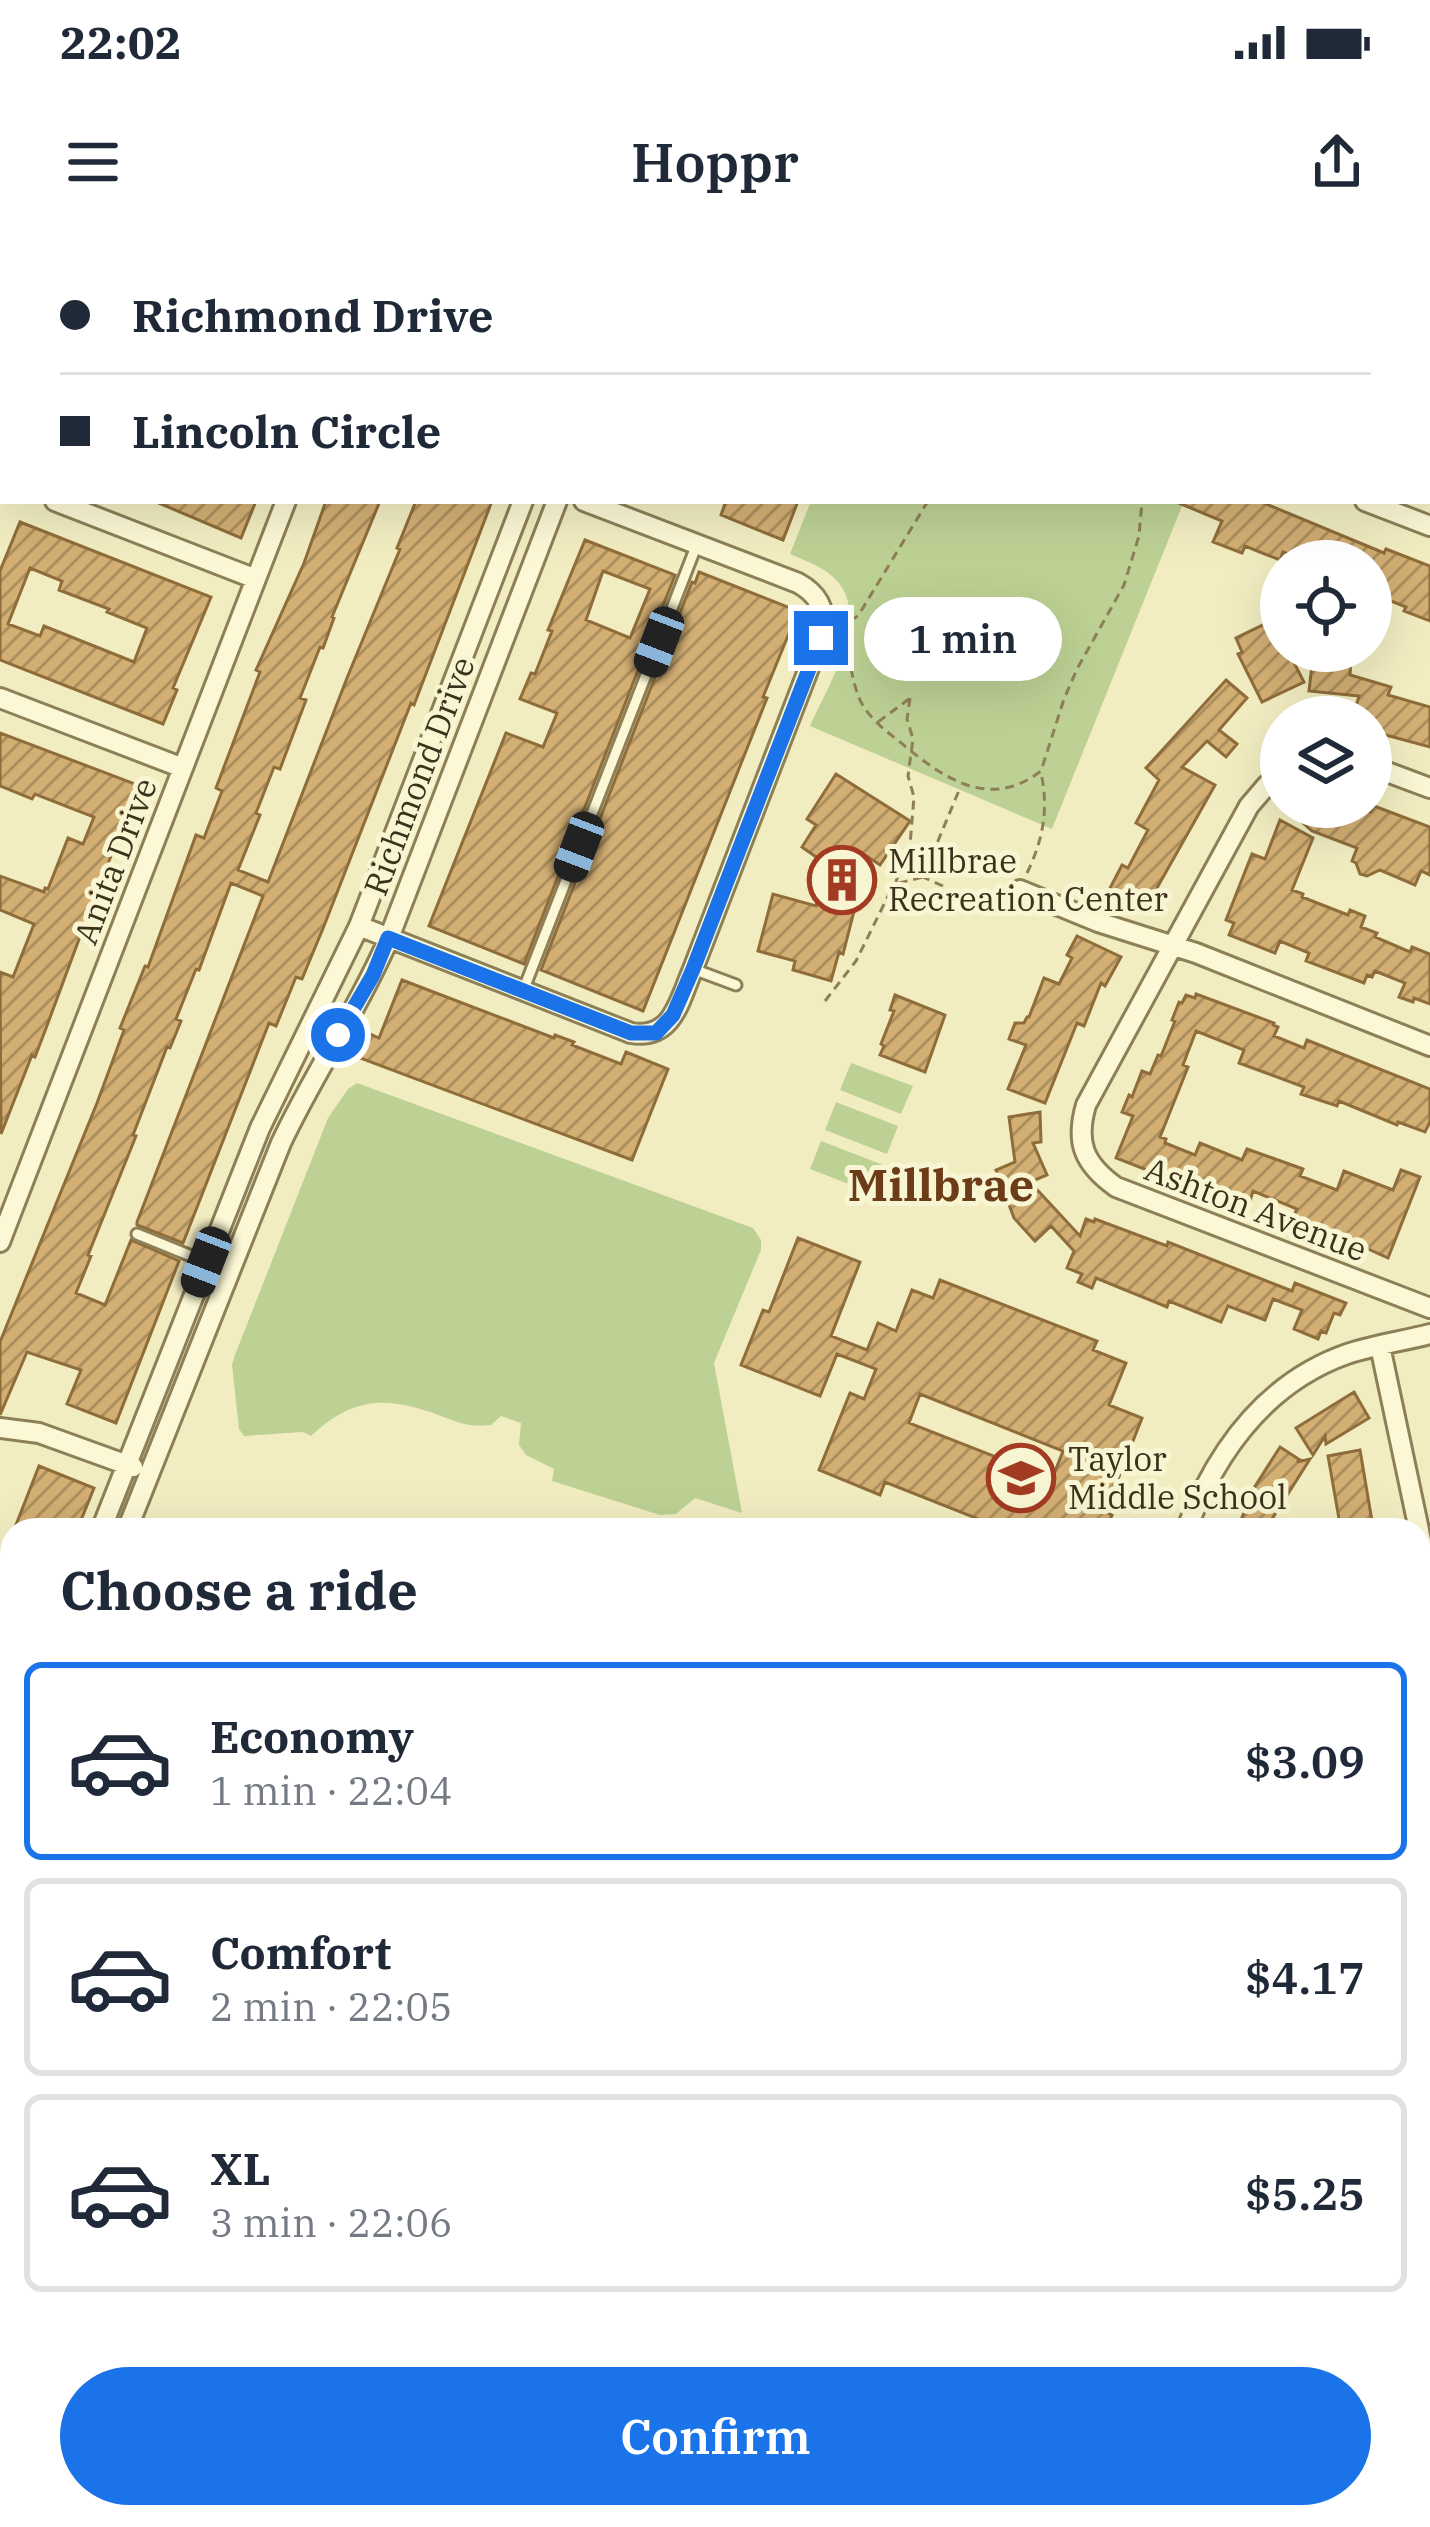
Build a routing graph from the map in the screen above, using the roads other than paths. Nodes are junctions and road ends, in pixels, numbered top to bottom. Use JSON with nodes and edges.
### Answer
{"nodes":[{"id":1,"x":63,"y":504,"type":"edge"},
{"id":2,"x":285,"y":504,"type":"edge"},
{"id":3,"x":522,"y":504,"type":"edge"},
{"id":4,"x":556,"y":504,"type":"edge"},
{"id":5,"x":592,"y":504,"type":"edge"},
{"id":6,"x":1373,"y":504,"type":"edge"},
{"id":7,"x":1430,"y":526,"type":"edge"},
{"id":8,"x":697,"y":544,"type":"junction"},
{"id":9,"x":256,"y":579,"type":"junction"},
{"id":10,"x":0,"y":698,"type":"edge"},
{"id":11,"x":183,"y":768,"type":"junction"},
{"id":12,"x":1392,"y":774,"type":"edge"},
{"id":13,"x":1430,"y":788,"type":"edge"},
{"id":14,"x":1260,"y":793,"type":"edge"},
{"id":15,"x":1012,"y":887,"type":"road end"},
{"id":16,"x":358,"y":926,"type":"junction"},
{"id":17,"x":388,"y":938,"type":"junction"},
{"id":18,"x":1172,"y":947,"type":"junction"},
{"id":19,"x":693,"y":969,"type":"junction"},
{"id":20,"x":736,"y":986,"type":"dead end"},
{"id":21,"x":523,"y":991,"type":"junction"},
{"id":22,"x":1430,"y":1046,"type":"edge"},
{"id":23,"x":137,"y":1234,"type":"dead end"},
{"id":24,"x":0,"y":1242,"type":"edge"},
{"id":25,"x":206,"y":1262,"type":"junction"},
{"id":26,"x":1430,"y":1309,"type":"edge"},
{"id":27,"x":1430,"y":1334,"type":"edge"},
{"id":28,"x":1380,"y":1346,"type":"junction"},
{"id":29,"x":0,"y":1428,"type":"edge"},
{"id":30,"x":126,"y":1465,"type":"junction"},
{"id":31,"x":148,"y":1474,"type":"junction"},
{"id":32,"x":106,"y":1518,"type":"edge"},
{"id":33,"x":132,"y":1518,"type":"edge"},
{"id":34,"x":1191,"y":1518,"type":"edge"},
{"id":35,"x":1416,"y":1518,"type":"edge"}],
"edges":[{"from":1,"to":9,"type":"street"},
{"from":2,"to":9,"type":"street","name":"Anita Drive"},
{"from":3,"to":16,"type":"street","name":"Richmond Drive"},
{"from":4,"to":17,"type":"street","name":"Richmond Drive"},
{"from":5,"to":8,"type":"street"},
{"from":6,"to":7,"type":"street"},
{"from":8,"to":19,"type":"street"},
{"from":8,"to":21,"type":"lane"},
{"from":9,"to":11,"type":"street","name":"Anita Drive"},
{"from":10,"to":11,"type":"street"},
{"from":11,"to":24,"type":"street","name":"Anita Drive"},
{"from":12,"to":13,"type":"street"},
{"from":14,"to":18,"type":"street"},
{"from":15,"to":18,"type":"street"},
{"from":16,"to":17,"type":"street"},
{"from":16,"to":25,"type":"street","name":"Richmond Drive"},
{"from":17,"to":21,"type":"street"},
{"from":17,"to":31,"type":"street","name":"Richmond Drive"},
{"from":18,"to":22,"type":"street"},
{"from":18,"to":26,"type":"street","name":"Ashton Avenue"},
{"from":19,"to":20,"type":"lane"},
{"from":19,"to":21,"type":"street"},
{"from":23,"to":25,"type":"lane"},
{"from":25,"to":30,"type":"street","name":"Richmond Drive"},
{"from":27,"to":28,"type":"street"},
{"from":28,"to":34,"type":"street"},
{"from":28,"to":35,"type":"street"},
{"from":29,"to":30,"type":"street"},
{"from":30,"to":31,"type":"street"},
{"from":30,"to":32,"type":"street","name":"Richmond Drive"},
{"from":31,"to":33,"type":"street","name":"Richmond Drive"}]}
